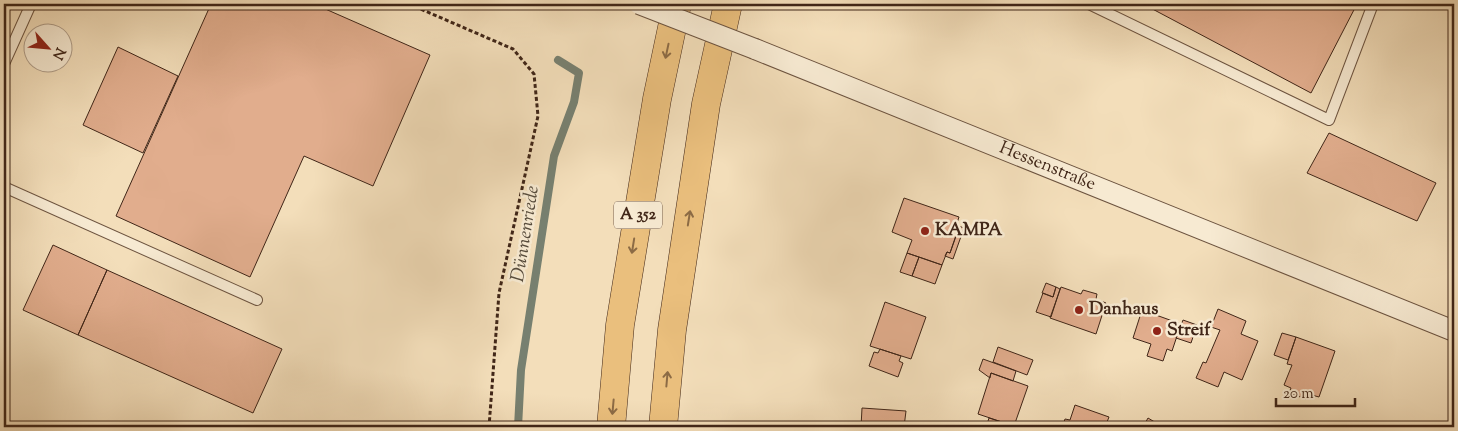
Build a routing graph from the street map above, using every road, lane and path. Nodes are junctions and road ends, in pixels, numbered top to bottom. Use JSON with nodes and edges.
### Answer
{"nodes":[{"id":1,"x":31,"y":4,"type":"edge"},
{"id":2,"x":409,"y":4,"type":"edge"},
{"id":3,"x":639,"y":4,"type":"edge"},
{"id":4,"x":677,"y":4,"type":"edge"},
{"id":5,"x":728,"y":4,"type":"edge"},
{"id":6,"x":1089,"y":4,"type":"edge"},
{"id":7,"x":1373,"y":4,"type":"edge"},
{"id":8,"x":4,"y":64,"type":"edge"},
{"id":9,"x":4,"y":187,"type":"edge"},
{"id":10,"x":257,"y":300,"type":"dead end"},
{"id":11,"x":1454,"y":331,"type":"edge"},
{"id":12,"x":489,"y":427,"type":"edge"},
{"id":13,"x":611,"y":427,"type":"edge"},
{"id":14,"x":663,"y":427,"type":"edge"}],
"edges":[{"from":1,"to":8,"type":"lane"},
{"from":2,"to":12,"type":"path"},
{"from":3,"to":11,"type":"street","name":"Hessenstraße","bridge":true},
{"from":4,"to":13,"type":"highway","number":"A 352","one_way":true},
{"from":14,"to":5,"type":"highway","number":"A 352","one_way":true},
{"from":6,"to":7,"type":"lane"},
{"from":9,"to":10,"type":"lane"}]}
